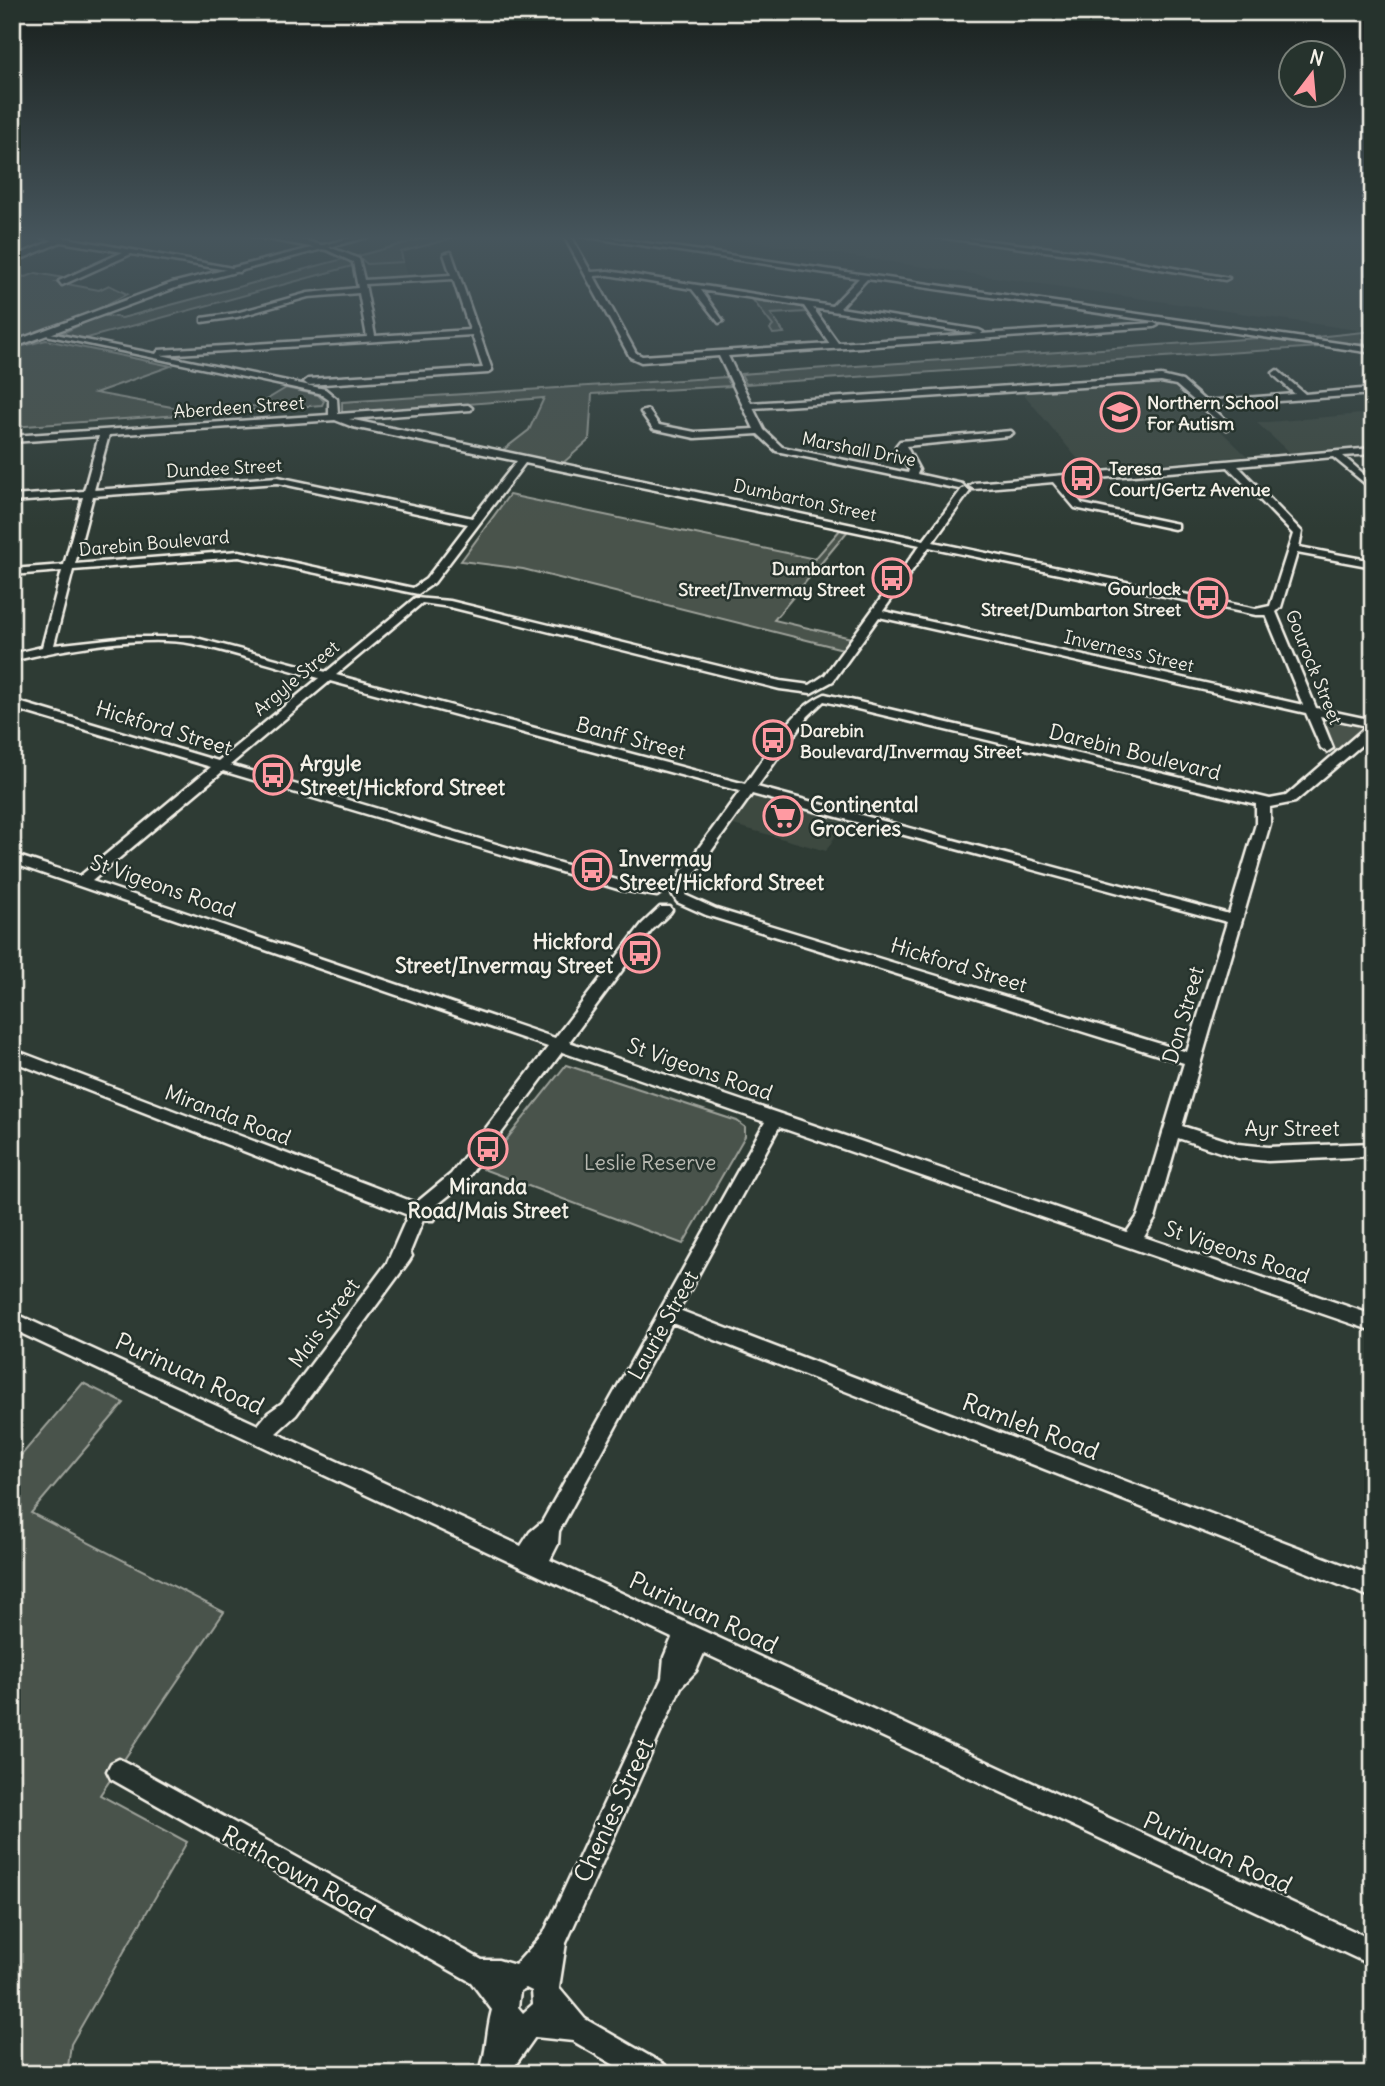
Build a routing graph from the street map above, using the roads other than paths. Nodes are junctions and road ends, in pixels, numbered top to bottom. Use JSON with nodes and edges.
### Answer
{"nodes":[{"id":1,"x":54,"y":333,"type":"edge"},
{"id":2,"x":371,"y":333,"type":"edge"},
{"id":3,"x":454,"y":333,"type":"edge"},
{"id":4,"x":474,"y":333,"type":"edge"},
{"id":5,"x":623,"y":333,"type":"edge"},
{"id":6,"x":826,"y":333,"type":"edge"},
{"id":7,"x":981,"y":333,"type":"edge"},
{"id":8,"x":1030,"y":333,"type":"edge"},
{"id":9,"x":1254,"y":333,"type":"edge"},
{"id":10,"x":50,"y":335,"type":"junction"},
{"id":11,"x":985,"y":336,"type":"junction"},
{"id":12,"x":372,"y":339,"type":"junction"},
{"id":13,"x":12,"y":345,"type":"edge"},
{"id":14,"x":835,"y":347,"type":"junction"},
{"id":15,"x":1373,"y":351,"type":"edge"},
{"id":16,"x":175,"y":352,"type":"junction"},
{"id":17,"x":139,"y":354,"type":"junction"},
{"id":18,"x":723,"y":355,"type":"junction"},
{"id":19,"x":169,"y":360,"type":"junction"},
{"id":20,"x":1277,"y":373,"type":"dead end"},
{"id":21,"x":331,"y":381,"type":"junction"},
{"id":22,"x":288,"y":384,"type":"junction"},
{"id":23,"x":322,"y":391,"type":"junction"},
{"id":24,"x":1373,"y":391,"type":"edge"},
{"id":25,"x":1302,"y":396,"type":"junction"},
{"id":26,"x":1203,"y":404,"type":"junction"},
{"id":27,"x":468,"y":408,"type":"dead end"},
{"id":28,"x":749,"y":408,"type":"junction"},
{"id":29,"x":645,"y":412,"type":"dead end"},
{"id":30,"x":334,"y":416,"type":"junction"},
{"id":31,"x":1227,"y":426,"type":"dead end"},
{"id":32,"x":760,"y":431,"type":"junction"},
{"id":33,"x":105,"y":432,"type":"junction"},
{"id":34,"x":1008,"y":433,"type":"dead end"},
{"id":35,"x":12,"y":439,"type":"edge"},
{"id":36,"x":1373,"y":452,"type":"edge"},
{"id":37,"x":1336,"y":455,"type":"junction"},
{"id":38,"x":523,"y":460,"type":"junction"},
{"id":39,"x":1230,"y":463,"type":"junction"},
{"id":40,"x":911,"y":475,"type":"junction"},
{"id":41,"x":1055,"y":478,"type":"junction"},
{"id":42,"x":1373,"y":487,"type":"edge"},
{"id":43,"x":966,"y":488,"type":"junction"},
{"id":44,"x":89,"y":493,"type":"junction"},
{"id":45,"x":12,"y":499,"type":"edge"},
{"id":46,"x":475,"y":522,"type":"junction"},
{"id":47,"x":1174,"y":526,"type":"dead end"},
{"id":48,"x":927,"y":543,"type":"junction"},
{"id":49,"x":1294,"y":548,"type":"junction"},
{"id":50,"x":1373,"y":564,"type":"edge"},
{"id":51,"x":70,"y":568,"type":"junction"},
{"id":52,"x":12,"y":572,"type":"edge"},
{"id":53,"x":416,"y":597,"type":"junction"},
{"id":54,"x":1270,"y":611,"type":"junction"},
{"id":55,"x":877,"y":613,"type":"junction"},
{"id":56,"x":47,"y":649,"type":"junction"},
{"id":57,"x":12,"y":658,"type":"edge"},
{"id":58,"x":327,"y":675,"type":"junction"},
{"id":59,"x":819,"y":692,"type":"junction"},
{"id":60,"x":12,"y":704,"type":"edge"},
{"id":61,"x":1311,"y":711,"type":"junction"},
{"id":62,"x":1373,"y":726,"type":"edge"},
{"id":63,"x":1327,"y":748,"type":"dead end"},
{"id":64,"x":217,"y":766,"type":"junction"},
{"id":65,"x":748,"y":790,"type":"junction"},
{"id":66,"x":1270,"y":803,"type":"junction"},
{"id":67,"x":12,"y":858,"type":"edge"},
{"id":68,"x":82,"y":882,"type":"junction"},
{"id":69,"x":666,"y":899,"type":"junction"},
{"id":70,"x":1235,"y":920,"type":"junction"},
{"id":71,"x":558,"y":1044,"type":"junction"},
{"id":72,"x":12,"y":1055,"type":"edge"},
{"id":73,"x":1194,"y":1060,"type":"junction"},
{"id":74,"x":775,"y":1119,"type":"junction"},
{"id":75,"x":1173,"y":1130,"type":"junction"},
{"id":76,"x":1373,"y":1149,"type":"edge"},
{"id":77,"x":424,"y":1213,"type":"junction"},
{"id":78,"x":1139,"y":1242,"type":"junction"},
{"id":79,"x":669,"y":1314,"type":"junction"},
{"id":80,"x":12,"y":1320,"type":"edge"},
{"id":81,"x":1373,"y":1323,"type":"edge"},
{"id":82,"x":267,"y":1439,"type":"junction"},
{"id":83,"x":532,"y":1561,"type":"junction"},
{"id":84,"x":1373,"y":1587,"type":"edge"},
{"id":85,"x":693,"y":1637,"type":"junction"},
{"id":86,"x":119,"y":1771,"type":"dead end"},
{"id":87,"x":1373,"y":1953,"type":"edge"},
{"id":88,"x":480,"y":1973,"type":"junction"},
{"id":89,"x":533,"y":1984,"type":"junction"},
{"id":90,"x":504,"y":2007,"type":"junction"},
{"id":91,"x":531,"y":2025,"type":"junction"},
{"id":92,"x":576,"y":2028,"type":"junction"},
{"id":93,"x":494,"y":2069,"type":"edge"},
{"id":94,"x":656,"y":2074,"type":"edge"}],
"edges":[{"from":1,"to":10,"type":"main road"},
{"from":2,"to":12,"type":"street"},
{"from":3,"to":12,"type":"street"},
{"from":4,"to":21,"type":"street"},
{"from":5,"to":18,"type":"street"},
{"from":6,"to":14,"type":"street"},
{"from":7,"to":11,"type":"street"},
{"from":8,"to":11,"type":"street"},
{"from":9,"to":15,"type":"street"},
{"from":10,"to":13,"type":"main road"},
{"from":10,"to":17,"type":"street"},
{"from":11,"to":14,"type":"street"},
{"from":12,"to":16,"type":"street"},
{"from":14,"to":18,"type":"street"},
{"from":16,"to":17,"type":"street"},
{"from":16,"to":19,"type":"street"},
{"from":17,"to":19,"type":"street"},
{"from":18,"to":28,"type":"street","name":"Marshall Drive"},
{"from":19,"to":22,"type":"street"},
{"from":20,"to":25,"type":"street"},
{"from":21,"to":22,"type":"street"},
{"from":21,"to":23,"type":"street"},
{"from":22,"to":23,"type":"street"},
{"from":23,"to":30,"type":"street"},
{"from":24,"to":25,"type":"street"},
{"from":25,"to":26,"type":"street"},
{"from":26,"to":28,"type":"street"},
{"from":26,"to":31,"type":"street"},
{"from":27,"to":30,"type":"street","name":"Aberdeen Street"},
{"from":28,"to":32,"type":"street","name":"Marshall Drive"},
{"from":29,"to":32,"type":"street"},
{"from":30,"to":33,"type":"street","name":"Aberdeen Street"},
{"from":30,"to":38,"type":"street","name":"Dumbarton Street"},
{"from":32,"to":40,"type":"street","name":"Marshall Drive"},
{"from":33,"to":35,"type":"street","name":"Aberdeen Street"},
{"from":33,"to":44,"type":"street"},
{"from":34,"to":40,"type":"street"},
{"from":36,"to":37,"type":"street","name":"Marshall Drive"},
{"from":37,"to":39,"type":"street","name":"Marshall Drive"},
{"from":37,"to":42,"type":"street"},
{"from":38,"to":46,"type":"street"},
{"from":38,"to":48,"type":"street","name":"Dumbarton Street"},
{"from":39,"to":41,"type":"street","name":"Marshall Drive"},
{"from":39,"to":49,"type":"street"},
{"from":40,"to":43,"type":"street","name":"Marshall Drive"},
{"from":41,"to":43,"type":"street","name":"Marshall Drive"},
{"from":41,"to":47,"type":"street"},
{"from":43,"to":48,"type":"street"},
{"from":44,"to":45,"type":"street","name":"Dundee Street"},
{"from":44,"to":46,"type":"street","name":"Dundee Street"},
{"from":44,"to":51,"type":"street"},
{"from":46,"to":53,"type":"street"},
{"from":48,"to":54,"type":"street","name":"Dumbarton Street"},
{"from":48,"to":55,"type":"street"},
{"from":49,"to":50,"type":"street"},
{"from":49,"to":54,"type":"street","name":"Gourock Street"},
{"from":51,"to":52,"type":"street","name":"Darebin Boulevard"},
{"from":51,"to":53,"type":"street","name":"Darebin Boulevard"},
{"from":51,"to":56,"type":"street"},
{"from":53,"to":58,"type":"street","name":"Argyle Street"},
{"from":53,"to":59,"type":"street","name":"Darebin Boulevard"},
{"from":54,"to":61,"type":"street","name":"Gourock Street"},
{"from":55,"to":59,"type":"street"},
{"from":55,"to":61,"type":"street","name":"Inverness Street"},
{"from":56,"to":57,"type":"street","name":"Banff Street"},
{"from":56,"to":58,"type":"street","name":"Banff Street"},
{"from":58,"to":64,"type":"street","name":"Argyle Street"},
{"from":58,"to":65,"type":"street","name":"Banff Street"},
{"from":59,"to":65,"type":"street"},
{"from":59,"to":66,"type":"street","name":"Darebin Boulevard"},
{"from":60,"to":64,"type":"street","name":"Hickford Street"},
{"from":61,"to":62,"type":"street","name":"Inverness Street"},
{"from":61,"to":63,"type":"street","name":"Gourock Street"},
{"from":62,"to":66,"type":"street"},
{"from":64,"to":68,"type":"street","name":"Argyle Street"},
{"from":64,"to":69,"type":"street","name":"Hickford Street"},
{"from":65,"to":69,"type":"street"},
{"from":65,"to":70,"type":"street","name":"Banff Street"},
{"from":66,"to":70,"type":"street","name":"Don Street"},
{"from":67,"to":68,"type":"street","name":"St Vigeons Road"},
{"from":68,"to":71,"type":"street","name":"St Vigeons Road"},
{"from":69,"to":71,"type":"street","name":"Mais Street"},
{"from":69,"to":73,"type":"street","name":"Hickford Street"},
{"from":70,"to":73,"type":"street","name":"Don Street"},
{"from":71,"to":74,"type":"street","name":"St Vigeons Road"},
{"from":71,"to":77,"type":"street","name":"Mais Street"},
{"from":72,"to":77,"type":"street","name":"Miranda Road"},
{"from":73,"to":75,"type":"street","name":"Don Street"},
{"from":74,"to":78,"type":"street","name":"St Vigeons Road"},
{"from":74,"to":79,"type":"street","name":"Laurie Street"},
{"from":75,"to":76,"type":"street","name":"Ayr Street"},
{"from":75,"to":78,"type":"street","name":"Don Street"},
{"from":77,"to":82,"type":"street","name":"Mais Street"},
{"from":78,"to":81,"type":"street","name":"St Vigeons Road"},
{"from":79,"to":83,"type":"street","name":"Laurie Street"},
{"from":79,"to":84,"type":"street","name":"Ramleh Road"},
{"from":80,"to":82,"type":"street","name":"Purinuan Road"},
{"from":82,"to":83,"type":"street","name":"Purinuan Road"},
{"from":83,"to":85,"type":"street","name":"Purinuan Road"},
{"from":85,"to":87,"type":"street","name":"Purinuan Road"},
{"from":85,"to":89,"type":"street","name":"Chenies Street"},
{"from":86,"to":88,"type":"street","name":"Rathcown Road"},
{"from":88,"to":89,"type":"street","name":"Rathcown Road"},
{"from":88,"to":90,"type":"street","name":"Rathcown Road"},
{"from":89,"to":90,"type":"street"},
{"from":89,"to":91,"type":"street"},
{"from":89,"to":92,"type":"street"},
{"from":90,"to":91,"type":"street"},
{"from":90,"to":93,"type":"street"},
{"from":91,"to":92,"type":"street"},
{"from":91,"to":93,"type":"street"},
{"from":92,"to":94,"type":"street"}]}
